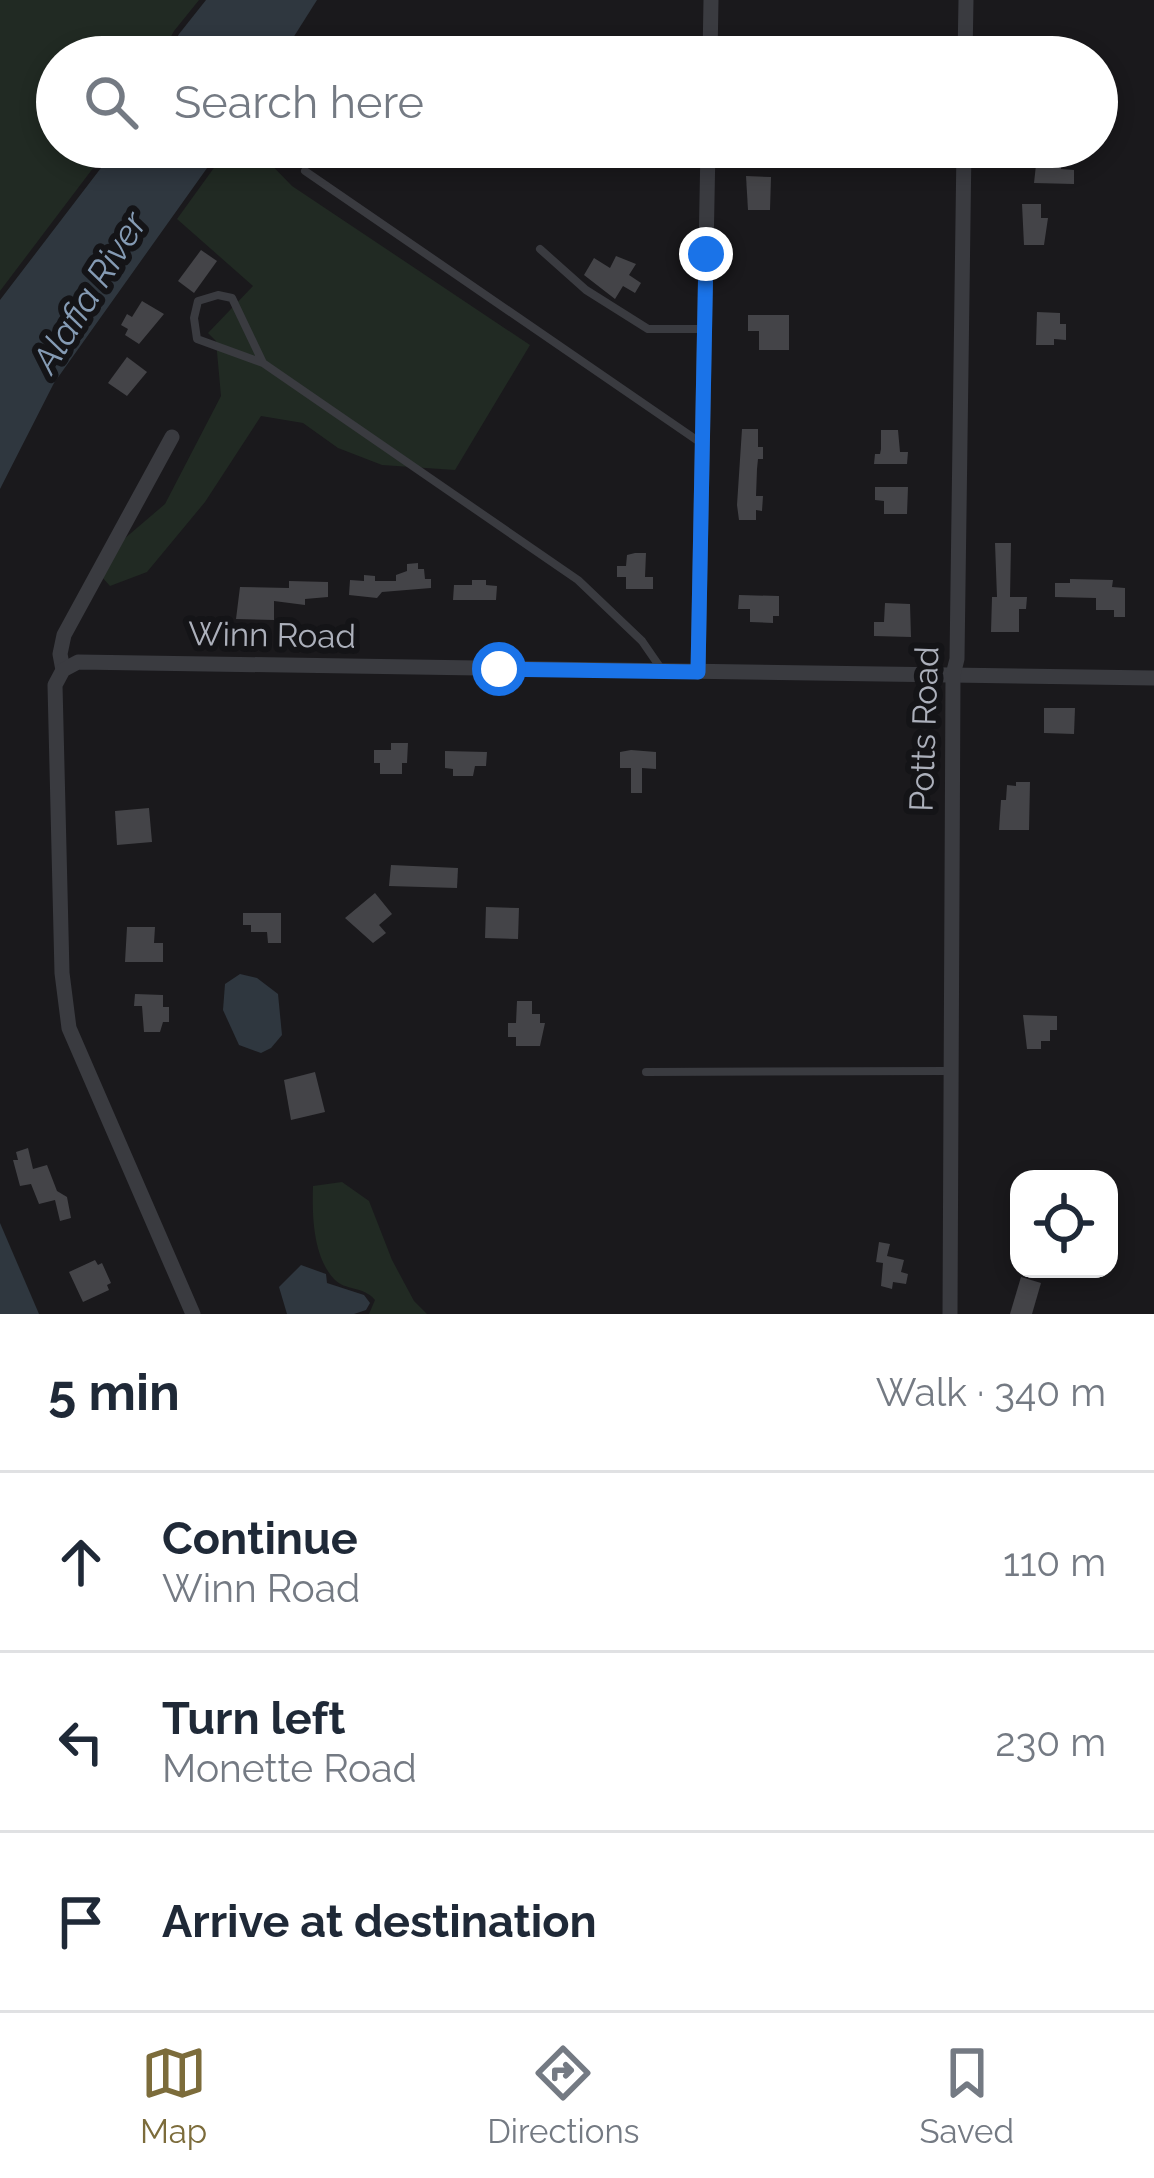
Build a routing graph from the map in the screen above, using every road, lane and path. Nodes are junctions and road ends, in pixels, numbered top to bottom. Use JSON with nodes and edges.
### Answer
{"nodes":[{"id":1,"x":711,"y":0,"type":"edge"},
{"id":2,"x":966,"y":0,"type":"edge"},
{"id":3,"x":710,"y":36,"type":"edge"},
{"id":4,"x":965,"y":36,"type":"edge"},
{"id":5,"x":708,"y":168,"type":"edge"},
{"id":6,"x":964,"y":168,"type":"edge"},
{"id":7,"x":305,"y":171,"type":"dead end"},
{"id":8,"x":540,"y":249,"type":"dead end"},
{"id":9,"x":704,"y":328,"type":"junction"},
{"id":10,"x":263,"y":363,"type":"junction"},
{"id":11,"x":172,"y":437,"type":"dead end"},
{"id":12,"x":702,"y":444,"type":"junction"},
{"id":13,"x":63,"y":670,"type":"junction"},
{"id":14,"x":663,"y":671,"type":"junction"},
{"id":15,"x":698,"y":672,"type":"junction"},
{"id":16,"x":953,"y":674,"type":"junction"},
{"id":17,"x":1154,"y":678,"type":"edge"},
{"id":18,"x":950,"y":1071,"type":"junction"},
{"id":19,"x":646,"y":1072,"type":"dead end"},
{"id":20,"x":193,"y":1314,"type":"edge"},
{"id":21,"x":950,"y":1314,"type":"edge"}],
"edges":[{"from":1,"to":3,"type":"street"},
{"from":2,"to":4,"type":"street"},
{"from":5,"to":9,"type":"street"},
{"from":6,"to":16,"type":"street","name":"Potts Road"},
{"from":7,"to":12,"type":"lane"},
{"from":8,"to":9,"type":"lane"},
{"from":9,"to":12,"type":"street"},
{"from":10,"to":10,"type":"lane"},
{"from":10,"to":14,"type":"lane"},
{"from":11,"to":13,"type":"street"},
{"from":12,"to":15,"type":"street"},
{"from":13,"to":14,"type":"street","name":"Winn Road"},
{"from":13,"to":20,"type":"street"},
{"from":14,"to":15,"type":"street","name":"Winn Road"},
{"from":15,"to":16,"type":"street","name":"Winn Road"},
{"from":16,"to":17,"type":"street","name":"Winn Road"},
{"from":16,"to":18,"type":"street","name":"Potts Road"},
{"from":18,"to":19,"type":"lane"},
{"from":18,"to":21,"type":"street","name":"Potts Road"}]}
